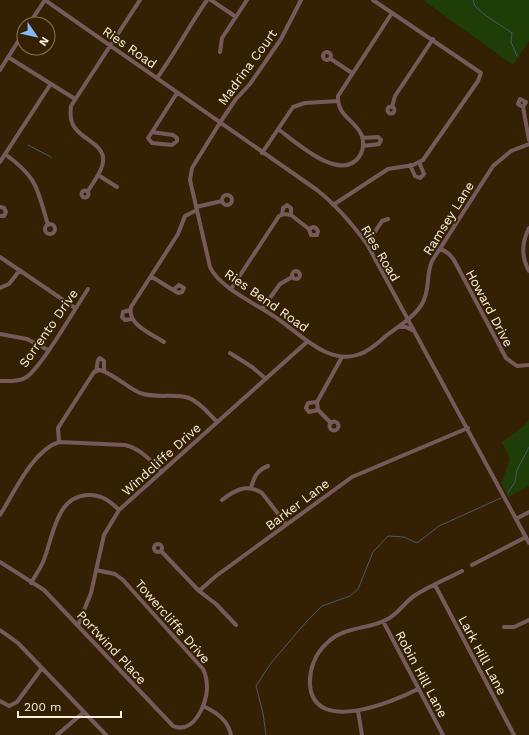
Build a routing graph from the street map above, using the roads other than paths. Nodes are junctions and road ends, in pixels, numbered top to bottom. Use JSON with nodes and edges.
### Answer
{"nodes":[{"id":1,"x":44,"y":0,"type":"edge"},
{"id":2,"x":140,"y":0,"type":"edge"},
{"id":3,"x":207,"y":0,"type":"edge"},
{"id":4,"x":211,"y":0,"type":"edge"},
{"id":5,"x":247,"y":0,"type":"edge"},
{"id":6,"x":301,"y":0,"type":"edge"},
{"id":7,"x":373,"y":0,"type":"edge"},
{"id":8,"x":392,"y":13,"type":"junction"},
{"id":9,"x":34,"y":16,"type":"edge"},
{"id":10,"x":236,"y":17,"type":"junction"},
{"id":11,"x":433,"y":39,"type":"junction"},
{"id":12,"x":16,"y":44,"type":"edge"},
{"id":13,"x":110,"y":45,"type":"junction"},
{"id":14,"x":220,"y":52,"type":"dead end"},
{"id":15,"x":8,"y":57,"type":"junction"},
{"id":16,"x":331,"y":59,"type":"dead end"},
{"id":17,"x":0,"y":70,"type":"edge"},
{"id":18,"x":352,"y":73,"type":"junction"},
{"id":19,"x":157,"y":78,"type":"junction"},
{"id":20,"x":50,"y":85,"type":"junction"},
{"id":21,"x":177,"y":93,"type":"junction"},
{"id":22,"x":74,"y":99,"type":"junction"},
{"id":23,"x":338,"y":102,"type":"junction"},
{"id":24,"x":392,"y":107,"type":"dead end"},
{"id":25,"x":523,"y":107,"type":"dead end"},
{"id":26,"x":219,"y":124,"type":"junction"},
{"id":27,"x":278,"y":129,"type":"junction"},
{"id":28,"x":152,"y":132,"type":"junction"},
{"id":29,"x":362,"y":138,"type":"junction"},
{"id":30,"x":529,"y":140,"type":"edge"},
{"id":31,"x":529,"y":144,"type":"edge"},
{"id":32,"x":363,"y":146,"type":"junction"},
{"id":33,"x":262,"y":153,"type":"junction"},
{"id":34,"x":5,"y":154,"type":"junction"},
{"id":35,"x":0,"y":162,"type":"edge"},
{"id":36,"x":419,"y":162,"type":"junction"},
{"id":37,"x":410,"y":165,"type":"junction"},
{"id":38,"x":98,"y":175,"type":"junction"},
{"id":39,"x":117,"y":187,"type":"dead end"},
{"id":40,"x":88,"y":190,"type":"dead end"},
{"id":41,"x":222,"y":201,"type":"dead end"},
{"id":42,"x":333,"y":205,"type":"junction"},
{"id":43,"x":0,"y":207,"type":"edge"},
{"id":44,"x":196,"y":208,"type":"junction"},
{"id":45,"x":282,"y":215,"type":"junction"},
{"id":46,"x":291,"y":215,"type":"junction"},
{"id":47,"x":0,"y":216,"type":"edge"},
{"id":48,"x":388,"y":219,"type":"dead end"},
{"id":49,"x":48,"y":225,"type":"dead end"},
{"id":50,"x":529,"y":228,"type":"edge"},
{"id":51,"x":310,"y":229,"type":"dead end"},
{"id":52,"x":366,"y":244,"type":"junction"},
{"id":53,"x":440,"y":248,"type":"junction"},
{"id":54,"x":0,"y":257,"type":"edge"},
{"id":55,"x":20,"y":270,"type":"junction"},
{"id":56,"x":529,"y":271,"type":"edge"},
{"id":57,"x":152,"y":277,"type":"junction"},
{"id":58,"x":292,"y":277,"type":"dead end"},
{"id":59,"x":0,"y":288,"type":"edge"},
{"id":60,"x":88,"y":289,"type":"dead end"},
{"id":61,"x":232,"y":289,"type":"junction"},
{"id":62,"x":173,"y":290,"type":"dead end"},
{"id":63,"x":75,"y":308,"type":"junction"},
{"id":64,"x":130,"y":310,"type":"junction"},
{"id":65,"x":262,"y":310,"type":"junction"},
{"id":66,"x":132,"y":319,"type":"junction"},
{"id":67,"x":408,"y":319,"type":"junction"},
{"id":68,"x":397,"y":327,"type":"junction"},
{"id":69,"x":415,"y":331,"type":"junction"},
{"id":70,"x":0,"y":334,"type":"edge"},
{"id":71,"x":308,"y":341,"type":"junction"},
{"id":72,"x":164,"y":342,"type":"dead end"},
{"id":73,"x":48,"y":350,"type":"junction"},
{"id":74,"x":230,"y":353,"type":"dead end"},
{"id":75,"x":342,"y":356,"type":"junction"},
{"id":76,"x":529,"y":365,"type":"edge"},
{"id":77,"x":266,"y":379,"type":"junction"},
{"id":78,"x":0,"y":381,"type":"edge"},
{"id":79,"x":317,"y":402,"type":"junction"},
{"id":80,"x":318,"y":410,"type":"junction"},
{"id":81,"x":217,"y":422,"type":"junction"},
{"id":82,"x":331,"y":423,"type":"dead end"},
{"id":83,"x":468,"y":428,"type":"junction"},
{"id":84,"x":59,"y":442,"type":"junction"},
{"id":85,"x":268,"y":466,"type":"dead end"},
{"id":86,"x":162,"y":472,"type":"junction"},
{"id":87,"x":251,"y":488,"type":"junction"},
{"id":88,"x":222,"y":500,"type":"dead end"},
{"id":89,"x":119,"y":510,"type":"junction"},
{"id":90,"x":529,"y":512,"type":"edge"},
{"id":91,"x":0,"y":515,"type":"edge"},
{"id":92,"x":516,"y":519,"type":"junction"},
{"id":93,"x":286,"y":524,"type":"junction"},
{"id":94,"x":526,"y":537,"type":"junction"},
{"id":95,"x":529,"y":543,"type":"edge"},
{"id":96,"x":161,"y":551,"type":"dead end"},
{"id":97,"x":0,"y":562,"type":"edge"},
{"id":98,"x":472,"y":565,"type":"dead end"},
{"id":99,"x":96,"y":570,"type":"junction"},
{"id":100,"x":462,"y":571,"type":"dead end"},
{"id":101,"x":31,"y":583,"type":"junction"},
{"id":102,"x":435,"y":585,"type":"junction"},
{"id":103,"x":199,"y":591,"type":"junction"},
{"id":104,"x":529,"y":620,"type":"edge"},
{"id":105,"x":383,"y":621,"type":"junction"},
{"id":106,"x":78,"y":625,"type":"junction"},
{"id":107,"x":236,"y":625,"type":"dead end"},
{"id":108,"x":504,"y":627,"type":"dead end"},
{"id":109,"x":0,"y":630,"type":"edge"},
{"id":110,"x":42,"y":668,"type":"junction"},
{"id":111,"x":418,"y":689,"type":"junction"},
{"id":112,"x":0,"y":701,"type":"edge"},
{"id":113,"x":203,"y":706,"type":"junction"},
{"id":114,"x":358,"y":711,"type":"junction"},
{"id":115,"x":84,"y":712,"type":"junction"},
{"id":116,"x":57,"y":735,"type":"edge"},
{"id":117,"x":106,"y":735,"type":"edge"},
{"id":118,"x":231,"y":735,"type":"edge"},
{"id":119,"x":362,"y":735,"type":"edge"},
{"id":120,"x":443,"y":735,"type":"edge"},
{"id":121,"x":514,"y":735,"type":"edge"}],
"edges":[{"from":1,"to":9,"type":"street"},
{"from":1,"to":13,"type":"street","name":"Ries Road"},
{"from":2,"to":13,"type":"street"},
{"from":3,"to":19,"type":"street"},
{"from":4,"to":10,"type":"street"},
{"from":5,"to":10,"type":"street"},
{"from":6,"to":26,"type":"street","name":"Madrina Court"},
{"from":7,"to":8,"type":"street"},
{"from":8,"to":11,"type":"street"},
{"from":8,"to":18,"type":"street"},
{"from":10,"to":14,"type":"street"},
{"from":11,"to":24,"type":"street"},
{"from":11,"to":36,"type":"street"},
{"from":12,"to":15,"type":"street"},
{"from":13,"to":19,"type":"street","name":"Ries Road"},
{"from":13,"to":22,"type":"street"},
{"from":15,"to":17,"type":"street"},
{"from":15,"to":20,"type":"street"},
{"from":16,"to":18,"type":"street"},
{"from":18,"to":23,"type":"street"},
{"from":19,"to":21,"type":"street","name":"Ries Road"},
{"from":20,"to":22,"type":"street"},
{"from":20,"to":34,"type":"street"},
{"from":21,"to":26,"type":"street","name":"Ries Road"},
{"from":21,"to":28,"type":"street"},
{"from":22,"to":38,"type":"street"},
{"from":23,"to":27,"type":"street"},
{"from":23,"to":29,"type":"street"},
{"from":25,"to":30,"type":"street"},
{"from":26,"to":33,"type":"street","name":"Ries Road"},
{"from":26,"to":44,"type":"street","name":"Ries Bend Road"},
{"from":27,"to":32,"type":"street"},
{"from":27,"to":33,"type":"street"},
{"from":28,"to":28,"type":"street"},
{"from":29,"to":32,"type":"street"},
{"from":29,"to":32,"type":"street"},
{"from":31,"to":53,"type":"street","name":"Ramsey Lane"},
{"from":33,"to":42,"type":"street","name":"Ries Road"},
{"from":34,"to":35,"type":"street"},
{"from":34,"to":49,"type":"street"},
{"from":36,"to":37,"type":"street"},
{"from":36,"to":37,"type":"street"},
{"from":37,"to":42,"type":"street"},
{"from":38,"to":39,"type":"street"},
{"from":38,"to":40,"type":"street"},
{"from":41,"to":44,"type":"street"},
{"from":42,"to":52,"type":"street","name":"Ries Road"},
{"from":43,"to":47,"type":"street"},
{"from":44,"to":57,"type":"street"},
{"from":44,"to":61,"type":"street","name":"Ries Bend Road"},
{"from":45,"to":46,"type":"street"},
{"from":45,"to":46,"type":"street"},
{"from":45,"to":61,"type":"street"},
{"from":46,"to":51,"type":"street"},
{"from":48,"to":52,"type":"street"},
{"from":50,"to":56,"type":"street"},
{"from":52,"to":67,"type":"street","name":"Ries Road"},
{"from":53,"to":67,"type":"street","name":"Ramsey Lane"},
{"from":53,"to":76,"type":"street","name":"Howard Drive"},
{"from":54,"to":55,"type":"street"},
{"from":55,"to":59,"type":"street"},
{"from":55,"to":63,"type":"street"},
{"from":57,"to":62,"type":"street"},
{"from":57,"to":64,"type":"street"},
{"from":58,"to":65,"type":"street"},
{"from":60,"to":63,"type":"street","name":"Sorrento Drive"},
{"from":61,"to":65,"type":"street","name":"Ries Bend Road"},
{"from":63,"to":73,"type":"street","name":"Sorrento Drive"},
{"from":64,"to":66,"type":"street"},
{"from":64,"to":66,"type":"street"},
{"from":65,"to":71,"type":"street","name":"Ries Bend Road"},
{"from":66,"to":72,"type":"street"},
{"from":67,"to":68,"type":"street","name":"Ries Bend Road"},
{"from":67,"to":69,"type":"street","name":"Ries Road"},
{"from":68,"to":69,"type":"street"},
{"from":68,"to":75,"type":"street","name":"Ries Bend Road"},
{"from":69,"to":83,"type":"street","name":"Ries Road"},
{"from":70,"to":73,"type":"street"},
{"from":71,"to":75,"type":"street","name":"Ries Bend Road"},
{"from":71,"to":77,"type":"street","name":"Windcliffe Drive"},
{"from":73,"to":78,"type":"street","name":"Sorrento Drive"},
{"from":74,"to":77,"type":"street"},
{"from":75,"to":79,"type":"street"},
{"from":77,"to":81,"type":"street","name":"Windcliffe Drive"},
{"from":79,"to":80,"type":"street"},
{"from":79,"to":80,"type":"street"},
{"from":80,"to":82,"type":"street"},
{"from":81,"to":84,"type":"street"},
{"from":81,"to":86,"type":"street","name":"Windcliffe Drive"},
{"from":83,"to":92,"type":"street","name":"Ries Road"},
{"from":83,"to":93,"type":"street","name":"Barker Lane"},
{"from":84,"to":86,"type":"street"},
{"from":84,"to":91,"type":"street"},
{"from":85,"to":87,"type":"street"},
{"from":86,"to":89,"type":"street","name":"Windcliffe Drive"},
{"from":87,"to":88,"type":"street"},
{"from":87,"to":93,"type":"street"},
{"from":89,"to":99,"type":"street","name":"Windcliffe Drive"},
{"from":89,"to":101,"type":"street"},
{"from":90,"to":92,"type":"street"},
{"from":92,"to":94,"type":"street","name":"Ries Road"},
{"from":93,"to":103,"type":"street","name":"Barker Lane"},
{"from":94,"to":95,"type":"street","name":"Ries Road"},
{"from":94,"to":98,"type":"street"},
{"from":96,"to":103,"type":"street"},
{"from":97,"to":101,"type":"street","name":"Portwind Place"},
{"from":99,"to":106,"type":"street","name":"Windcliffe Drive"},
{"from":99,"to":113,"type":"street","name":"Towercliffe Drive"},
{"from":100,"to":102,"type":"street"},
{"from":101,"to":106,"type":"street","name":"Portwind Place"},
{"from":102,"to":105,"type":"street"},
{"from":102,"to":121,"type":"street","name":"Lark Hill Lane"},
{"from":103,"to":107,"type":"street"},
{"from":104,"to":108,"type":"street"},
{"from":105,"to":111,"type":"street","name":"Robin Hill Lane"},
{"from":105,"to":114,"type":"street"},
{"from":106,"to":113,"type":"street","name":"Portwind Place"},
{"from":109,"to":110,"type":"street"},
{"from":110,"to":112,"type":"street"},
{"from":110,"to":115,"type":"street"},
{"from":111,"to":114,"type":"street"},
{"from":111,"to":120,"type":"street","name":"Robin Hill Lane"},
{"from":113,"to":118,"type":"street"},
{"from":114,"to":119,"type":"street"},
{"from":115,"to":116,"type":"street"},
{"from":115,"to":117,"type":"street"}]}
